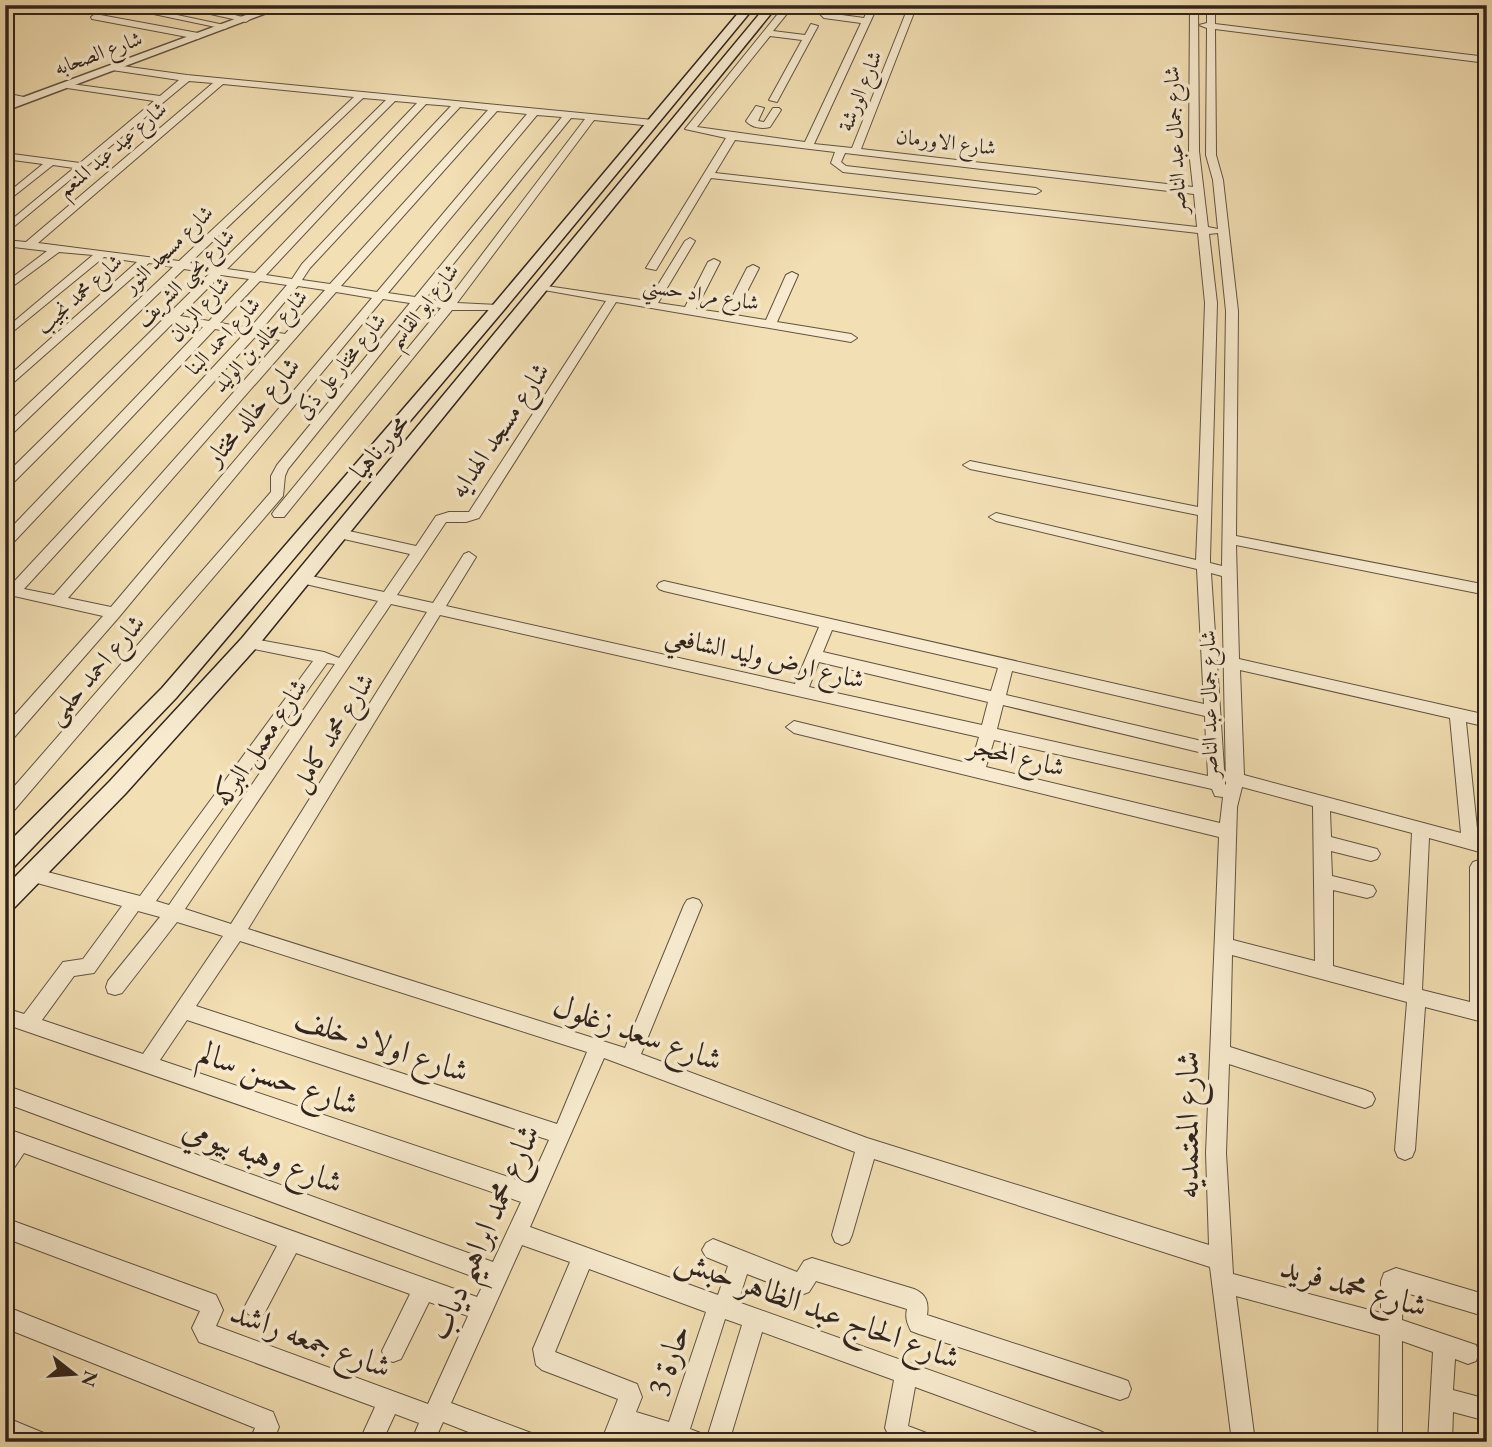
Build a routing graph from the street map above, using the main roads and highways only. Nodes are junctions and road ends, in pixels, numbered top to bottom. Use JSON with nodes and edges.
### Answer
{"nodes":[{"id":1,"x":773,"y":5,"type":"edge"},
{"id":2,"x":748,"y":8,"type":"edge"},
{"id":3,"x":632,"y":148,"type":"junction"},
{"id":4,"x":653,"y":151,"type":"junction"},
{"id":5,"x":5,"y":862,"type":"edge"},
{"id":6,"x":32,"y":875,"type":"junction"},
{"id":7,"x":5,"y":902,"type":"edge"}],
"edges":[{"from":1,"to":4,"type":"main road","name":"محور ناهيا"},
{"from":2,"to":3,"type":"main road","name":"محور ناهيا"},
{"from":3,"to":4,"type":"main road"},
{"from":3,"to":5,"type":"main road","name":"محور ناهيا"},
{"from":4,"to":6,"type":"main road","name":"محور ناهيا"},
{"from":5,"to":6,"type":"main road"},
{"from":6,"to":7,"type":"main road","name":"محور ناهيا"}]}
